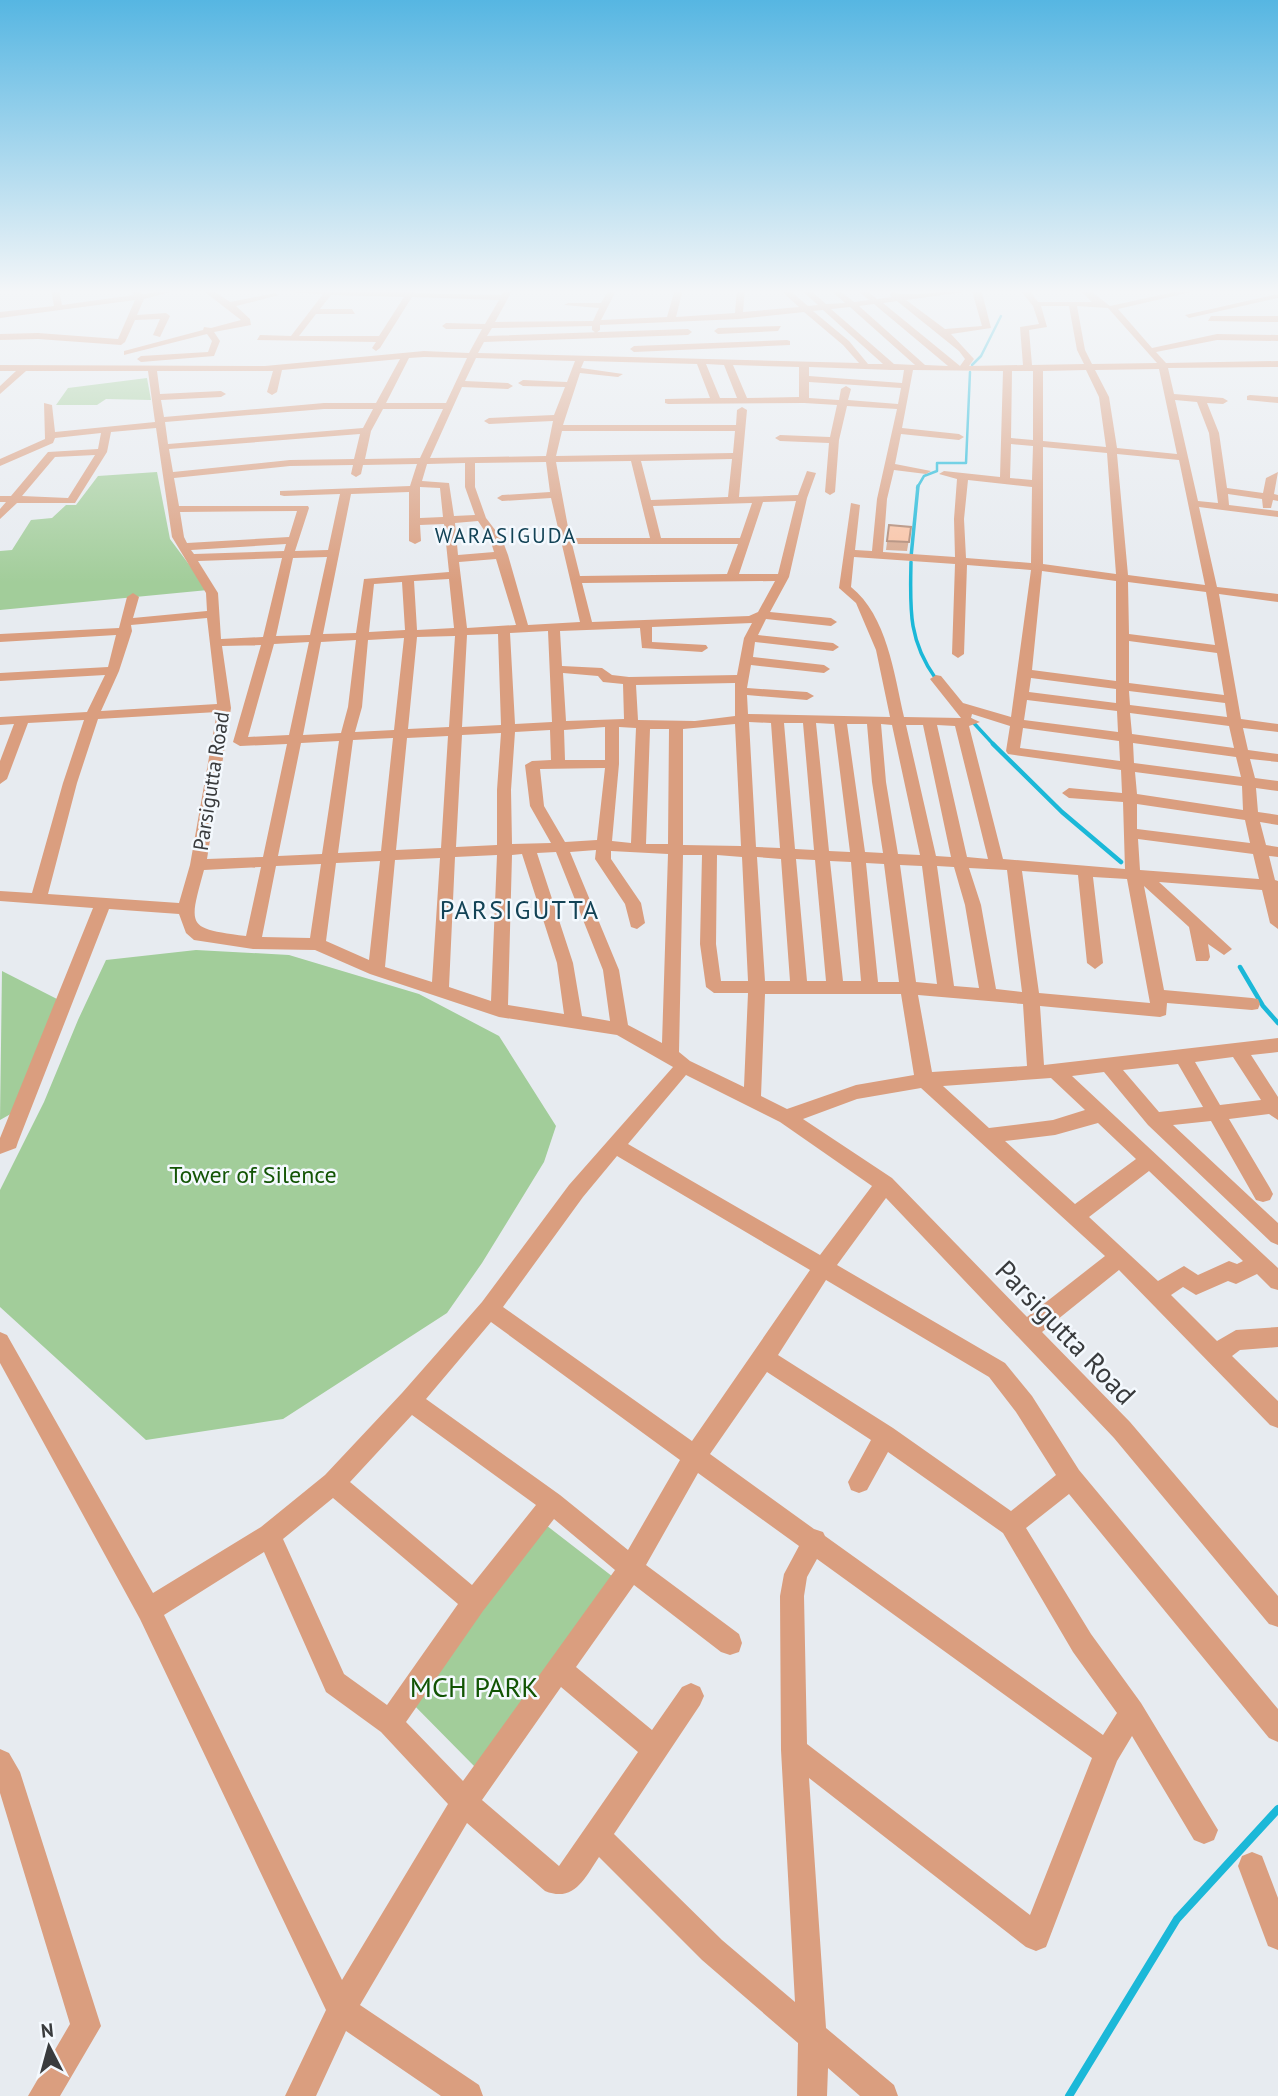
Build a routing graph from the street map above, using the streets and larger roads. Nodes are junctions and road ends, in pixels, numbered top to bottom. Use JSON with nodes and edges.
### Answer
{"nodes":[{"id":1,"x":907,"y":386,"type":"edge"},
{"id":2,"x":154,"y":387,"type":"edge"},
{"id":3,"x":273,"y":387,"type":"edge"},
{"id":4,"x":388,"y":387,"type":"edge"},
{"id":5,"x":458,"y":387,"type":"edge"},
{"id":6,"x":571,"y":387,"type":"edge"},
{"id":7,"x":711,"y":387,"type":"edge"},
{"id":8,"x":736,"y":387,"type":"edge"},
{"id":9,"x":805,"y":387,"type":"edge"},
{"id":10,"x":1008,"y":387,"type":"edge"},
{"id":11,"x":1034,"y":387,"type":"edge"},
{"id":12,"x":1099,"y":387,"type":"edge"},
{"id":13,"x":1168,"y":387,"type":"edge"},
{"id":14,"x":846,"y":389,"type":"dead end"},
{"id":15,"x":272,"y":392,"type":"dead end"},
{"id":16,"x":221,"y":394,"type":"dead end"},
{"id":17,"x":155,"y":397,"type":"junction"},
{"id":18,"x":1170,"y":397,"type":"junction"},
{"id":19,"x":1250,"y":398,"type":"dead end"},
{"id":20,"x":716,"y":400,"type":"junction"},
{"id":21,"x":804,"y":400,"type":"junction"},
{"id":22,"x":1201,"y":400,"type":"junction"},
{"id":23,"x":1278,"y":400,"type":"edge"},
{"id":24,"x":668,"y":401,"type":"dead end"},
{"id":25,"x":1223,"y":401,"type":"dead end"},
{"id":26,"x":842,"y":403,"type":"junction"},
{"id":27,"x":47,"y":405,"type":"dead end"},
{"id":28,"x":743,"y":405,"type":"junction"},
{"id":29,"x":377,"y":406,"type":"junction"},
{"id":30,"x":448,"y":406,"type":"junction"},
{"id":31,"x":902,"y":407,"type":"junction"},
{"id":32,"x":223,"y":416,"type":"junction"},
{"id":33,"x":158,"y":419,"type":"junction"},
{"id":34,"x":489,"y":421,"type":"dead end"},
{"id":35,"x":558,"y":423,"type":"junction"},
{"id":36,"x":740,"y":428,"type":"junction"},
{"id":37,"x":50,"y":430,"type":"junction"},
{"id":38,"x":107,"y":430,"type":"junction"},
{"id":39,"x":366,"y":431,"type":"junction"},
{"id":40,"x":898,"y":431,"type":"junction"},
{"id":41,"x":959,"y":437,"type":"dead end"},
{"id":42,"x":780,"y":438,"type":"dead end"},
{"id":43,"x":834,"y":440,"type":"junction"},
{"id":44,"x":1006,"y":441,"type":"junction"},
{"id":45,"x":220,"y":442,"type":"junction"},
{"id":46,"x":1038,"y":444,"type":"junction"},
{"id":47,"x":163,"y":447,"type":"junction"},
{"id":48,"x":1112,"y":451,"type":"junction"},
{"id":49,"x":102,"y":452,"type":"junction"},
{"id":50,"x":737,"y":456,"type":"junction"},
{"id":51,"x":551,"y":457,"type":"junction"},
{"id":52,"x":635,"y":457,"type":"junction"},
{"id":53,"x":1182,"y":457,"type":"junction"},
{"id":54,"x":359,"y":461,"type":"junction"},
{"id":55,"x":470,"y":461,"type":"junction"},
{"id":56,"x":423,"y":462,"type":"junction"},
{"id":57,"x":0,"y":463,"type":"edge"},
{"id":58,"x":889,"y":466,"type":"junction"},
{"id":59,"x":926,"y":471,"type":"dead end"},
{"id":60,"x":811,"y":473,"type":"dead end"},
{"id":61,"x":356,"y":474,"type":"dead end"},
{"id":62,"x":944,"y":474,"type":"dead end"},
{"id":63,"x":1278,"y":475,"type":"edge"},
{"id":64,"x":168,"y":476,"type":"junction"},
{"id":65,"x":963,"y":476,"type":"junction"},
{"id":66,"x":1005,"y":480,"type":"junction"},
{"id":67,"x":470,"y":483,"type":"junction"},
{"id":68,"x":1038,"y":484,"type":"junction"},
{"id":69,"x":445,"y":485,"type":"junction"},
{"id":70,"x":415,"y":486,"type":"junction"},
{"id":71,"x":1221,"y":490,"type":"junction"},
{"id":72,"x":346,"y":491,"type":"junction"},
{"id":73,"x":830,"y":492,"type":"dead end"},
{"id":74,"x":284,"y":493,"type":"dead end"},
{"id":75,"x":556,"y":495,"type":"junction"},
{"id":76,"x":1273,"y":497,"type":"edge"},
{"id":77,"x":502,"y":498,"type":"dead end"},
{"id":78,"x":760,"y":498,"type":"junction"},
{"id":79,"x":802,"y":498,"type":"junction"},
{"id":80,"x":0,"y":499,"type":"edge"},
{"id":81,"x":14,"y":499,"type":"junction"},
{"id":82,"x":733,"y":499,"type":"junction"},
{"id":83,"x":647,"y":503,"type":"junction"},
{"id":84,"x":1192,"y":503,"type":"junction"},
{"id":85,"x":855,"y":505,"type":"dead end"},
{"id":86,"x":1224,"y":507,"type":"junction"},
{"id":87,"x":173,"y":509,"type":"junction"},
{"id":88,"x":0,"y":516,"type":"edge"},
{"id":89,"x":1273,"y":516,"type":"edge"},
{"id":90,"x":481,"y":518,"type":"junction"},
{"id":91,"x":449,"y":520,"type":"junction"},
{"id":92,"x":414,"y":522,"type":"junction"},
{"id":93,"x":293,"y":540,"type":"junction"},
{"id":94,"x":415,"y":541,"type":"dead end"},
{"id":95,"x":567,"y":541,"type":"junction"},
{"id":96,"x":656,"y":541,"type":"junction"},
{"id":97,"x":744,"y":541,"type":"junction"},
{"id":98,"x":182,"y":547,"type":"junction"},
{"id":99,"x":851,"y":552,"type":"junction"},
{"id":100,"x":333,"y":553,"type":"junction"},
{"id":101,"x":288,"y":555,"type":"junction"},
{"id":102,"x":502,"y":555,"type":"junction"},
{"id":103,"x":877,"y":555,"type":"junction"},
{"id":104,"x":190,"y":558,"type":"junction"},
{"id":105,"x":451,"y":559,"type":"junction"},
{"id":106,"x":961,"y":563,"type":"junction"},
{"id":107,"x":1037,"y":567,"type":"junction"},
{"id":108,"x":455,"y":575,"type":"junction"},
{"id":109,"x":783,"y":577,"type":"junction"},
{"id":110,"x":732,"y":578,"type":"junction"},
{"id":111,"x":1122,"y":578,"type":"junction"},
{"id":112,"x":408,"y":579,"type":"junction"},
{"id":113,"x":576,"y":580,"type":"junction"},
{"id":114,"x":1212,"y":590,"type":"junction"},
{"id":115,"x":133,"y":597,"type":"dead end"},
{"id":116,"x":1278,"y":598,"type":"edge"},
{"id":117,"x":215,"y":614,"type":"junction"},
{"id":118,"x":762,"y":615,"type":"junction"},
{"id":119,"x":831,"y":622,"type":"dead end"},
{"id":120,"x":646,"y":623,"type":"junction"},
{"id":121,"x":126,"y":627,"type":"junction"},
{"id":122,"x":583,"y":627,"type":"junction"},
{"id":123,"x":554,"y":629,"type":"junction"},
{"id":124,"x":523,"y":630,"type":"junction"},
{"id":125,"x":504,"y":631,"type":"junction"},
{"id":126,"x":411,"y":633,"type":"junction"},
{"id":127,"x":461,"y":633,"type":"junction"},
{"id":128,"x":362,"y":636,"type":"junction"},
{"id":129,"x":317,"y":637,"type":"junction"},
{"id":130,"x":1123,"y":637,"type":"junction"},
{"id":131,"x":0,"y":638,"type":"edge"},
{"id":132,"x":751,"y":638,"type":"junction"},
{"id":133,"x":269,"y":640,"type":"junction"},
{"id":134,"x":215,"y":643,"type":"junction"},
{"id":135,"x":833,"y":647,"type":"dead end"},
{"id":136,"x":702,"y":648,"type":"dead end"},
{"id":137,"x":1222,"y":650,"type":"junction"},
{"id":138,"x":958,"y":654,"type":"dead end"},
{"id":139,"x":745,"y":660,"type":"junction"},
{"id":140,"x":557,"y":669,"type":"junction"},
{"id":141,"x":824,"y":669,"type":"dead end"},
{"id":142,"x":113,"y":671,"type":"junction"},
{"id":143,"x":1025,"y":673,"type":"junction"},
{"id":144,"x":0,"y":677,"type":"edge"},
{"id":145,"x":936,"y":679,"type":"dead end"},
{"id":146,"x":629,"y":681,"type":"junction"},
{"id":147,"x":741,"y":685,"type":"junction"},
{"id":148,"x":1123,"y":687,"type":"junction"},
{"id":149,"x":1020,"y":695,"type":"junction"},
{"id":150,"x":807,"y":696,"type":"dead end"},
{"id":151,"x":1231,"y":700,"type":"junction"},
{"id":152,"x":958,"y":706,"type":"junction"},
{"id":153,"x":224,"y":708,"type":"junction"},
{"id":154,"x":1123,"y":708,"type":"junction"},
{"id":155,"x":92,"y":716,"type":"junction"},
{"id":156,"x":743,"y":718,"type":"junction"},
{"id":157,"x":23,"y":719,"type":"junction"},
{"id":158,"x":777,"y":719,"type":"junction"},
{"id":159,"x":0,"y":720,"type":"edge"},
{"id":160,"x":809,"y":720,"type":"junction"},
{"id":161,"x":840,"y":721,"type":"junction"},
{"id":162,"x":967,"y":721,"type":"junction"},
{"id":163,"x":874,"y":722,"type":"junction"},
{"id":164,"x":900,"y":722,"type":"junction"},
{"id":165,"x":929,"y":722,"type":"junction"},
{"id":166,"x":612,"y":723,"type":"junction"},
{"id":167,"x":1016,"y":723,"type":"junction"},
{"id":168,"x":1235,"y":723,"type":"junction"},
{"id":169,"x":637,"y":724,"type":"junction"},
{"id":170,"x":676,"y":724,"type":"junction"},
{"id":171,"x":558,"y":725,"type":"junction"},
{"id":172,"x":508,"y":728,"type":"junction"},
{"id":173,"x":1278,"y":728,"type":"edge"},
{"id":174,"x":457,"y":731,"type":"junction"},
{"id":175,"x":402,"y":734,"type":"junction"},
{"id":176,"x":347,"y":736,"type":"junction"},
{"id":177,"x":1125,"y":737,"type":"junction"},
{"id":178,"x":295,"y":738,"type":"junction"},
{"id":179,"x":1242,"y":752,"type":"junction"},
{"id":180,"x":1278,"y":758,"type":"edge"},
{"id":181,"x":612,"y":764,"type":"junction"},
{"id":182,"x":558,"y":765,"type":"junction"},
{"id":183,"x":1127,"y":766,"type":"junction"},
{"id":184,"x":0,"y":779,"type":"edge"},
{"id":185,"x":1249,"y":782,"type":"junction"},
{"id":186,"x":1278,"y":786,"type":"edge"},
{"id":187,"x":1069,"y":793,"type":"dead end"},
{"id":188,"x":1130,"y":798,"type":"junction"},
{"id":189,"x":1251,"y":816,"type":"junction"},
{"id":190,"x":1278,"y":820,"type":"edge"},
{"id":191,"x":1130,"y":833,"type":"junction"},
{"id":192,"x":605,"y":845,"type":"junction"},
{"id":193,"x":561,"y":847,"type":"junction"},
{"id":194,"x":527,"y":849,"type":"junction"},
{"id":195,"x":638,"y":849,"type":"junction"},
{"id":196,"x":674,"y":849,"type":"junction"},
{"id":197,"x":505,"y":850,"type":"junction"},
{"id":198,"x":710,"y":850,"type":"junction"},
{"id":199,"x":1261,"y":850,"type":"junction"},
{"id":200,"x":751,"y":852,"type":"junction"},
{"id":201,"x":1278,"y":852,"type":"edge"},
{"id":202,"x":447,"y":854,"type":"junction"},
{"id":203,"x":787,"y":854,"type":"junction"},
{"id":204,"x":822,"y":855,"type":"junction"},
{"id":205,"x":858,"y":857,"type":"junction"},
{"id":206,"x":388,"y":858,"type":"junction"},
{"id":207,"x":891,"y":859,"type":"junction"},
{"id":208,"x":331,"y":860,"type":"junction"},
{"id":209,"x":929,"y":860,"type":"junction"},
{"id":210,"x":960,"y":862,"type":"junction"},
{"id":211,"x":271,"y":863,"type":"junction"},
{"id":212,"x":198,"y":865,"type":"junction"},
{"id":213,"x":1006,"y":865,"type":"junction"},
{"id":214,"x":1127,"y":867,"type":"junction"},
{"id":215,"x":1085,"y":869,"type":"junction"},
{"id":216,"x":533,"y":872,"type":"junction"},
{"id":217,"x":504,"y":875,"type":"junction"},
{"id":218,"x":1274,"y":885,"type":"edge"},
{"id":219,"x":0,"y":895,"type":"edge"},
{"id":220,"x":38,"y":897,"type":"junction"},
{"id":221,"x":103,"y":904,"type":"junction"},
{"id":222,"x":185,"y":909,"type":"junction"},
{"id":223,"x":637,"y":923,"type":"dead end"},
{"id":224,"x":1278,"y":923,"type":"edge"},
{"id":225,"x":1197,"y":925,"type":"junction"},
{"id":226,"x":253,"y":943,"type":"junction"},
{"id":227,"x":317,"y":944,"type":"junction"},
{"id":228,"x":1224,"y":949,"type":"dead end"},
{"id":229,"x":1202,"y":957,"type":"dead end"},
{"id":230,"x":1095,"y":963,"type":"dead end"},
{"id":231,"x":376,"y":970,"type":"junction"},
{"id":232,"x":835,"y":986,"type":"junction"},
{"id":233,"x":870,"y":986,"type":"junction"},
{"id":234,"x":757,"y":988,"type":"junction"},
{"id":235,"x":799,"y":988,"type":"junction"},
{"id":236,"x":908,"y":988,"type":"junction"},
{"id":237,"x":440,"y":990,"type":"junction"},
{"id":238,"x":946,"y":991,"type":"junction"},
{"id":239,"x":988,"y":994,"type":"junction"},
{"id":240,"x":1159,"y":996,"type":"junction"},
{"id":241,"x":1031,"y":999,"type":"junction"},
{"id":242,"x":1252,"y":1004,"type":"dead end"},
{"id":243,"x":499,"y":1010,"type":"junction"},
{"id":244,"x":574,"y":1023,"type":"junction"},
{"id":245,"x":620,"y":1029,"type":"junction"},
{"id":246,"x":1278,"y":1045,"type":"edge"},
{"id":247,"x":1238,"y":1050,"type":"junction"},
{"id":248,"x":1183,"y":1057,"type":"junction"},
{"id":249,"x":677,"y":1060,"type":"junction"},
{"id":250,"x":1108,"y":1065,"type":"junction"},
{"id":251,"x":1045,"y":1072,"type":"junction"},
{"id":252,"x":924,"y":1080,"type":"junction"},
{"id":253,"x":752,"y":1100,"type":"junction"},
{"id":254,"x":1276,"y":1109,"type":"edge"},
{"id":255,"x":1216,"y":1112,"type":"junction"},
{"id":256,"x":1099,"y":1115,"type":"junction"},
{"id":257,"x":786,"y":1117,"type":"junction"},
{"id":258,"x":1155,"y":1120,"type":"junction"},
{"id":259,"x":984,"y":1136,"type":"junction"},
{"id":260,"x":616,"y":1146,"type":"junction"},
{"id":261,"x":3,"y":1147,"type":"edge"},
{"id":262,"x":1149,"y":1160,"type":"junction"},
{"id":263,"x":885,"y":1184,"type":"junction"},
{"id":264,"x":1271,"y":1192,"type":"edge"},
{"id":265,"x":1242,"y":1202,"type":"junction"},
{"id":266,"x":1075,"y":1216,"type":"junction"},
{"id":267,"x":1278,"y":1236,"type":"edge"},
{"id":268,"x":1120,"y":1257,"type":"junction"},
{"id":269,"x":1258,"y":1263,"type":"junction"},
{"id":270,"x":822,"y":1269,"type":"junction"},
{"id":271,"x":1278,"y":1281,"type":"edge"},
{"id":272,"x":1157,"y":1293,"type":"junction"},
{"id":273,"x":489,"y":1309,"type":"junction"},
{"id":274,"x":1026,"y":1331,"type":"junction"},
{"id":275,"x":1278,"y":1337,"type":"edge"},
{"id":276,"x":0,"y":1342,"type":"edge"},
{"id":277,"x":1217,"y":1353,"type":"junction"},
{"id":278,"x":764,"y":1358,"type":"junction"},
{"id":279,"x":410,"y":1401,"type":"junction"},
{"id":280,"x":1278,"y":1418,"type":"edge"},
{"id":281,"x":885,"y":1436,"type":"junction"},
{"id":282,"x":696,"y":1455,"type":"junction"},
{"id":283,"x":1072,"y":1478,"type":"junction"},
{"id":284,"x":859,"y":1482,"type":"dead end"},
{"id":285,"x":333,"y":1483,"type":"junction"},
{"id":286,"x":552,"y":1503,"type":"junction"},
{"id":287,"x":1011,"y":1525,"type":"junction"},
{"id":288,"x":269,"y":1535,"type":"junction"},
{"id":289,"x":815,"y":1540,"type":"junction"},
{"id":290,"x":631,"y":1568,"type":"junction"},
{"id":291,"x":474,"y":1602,"type":"junction"},
{"id":292,"x":149,"y":1610,"type":"junction"},
{"id":293,"x":1278,"y":1615,"type":"edge"},
{"id":294,"x":730,"y":1643,"type":"dead end"},
{"id":295,"x":559,"y":1669,"type":"junction"},
{"id":296,"x":691,"y":1696,"type":"dead end"},
{"id":297,"x":1132,"y":1712,"type":"junction"},
{"id":298,"x":390,"y":1723,"type":"junction"},
{"id":299,"x":1278,"y":1729,"type":"edge"},
{"id":300,"x":656,"y":1750,"type":"junction"},
{"id":301,"x":794,"y":1750,"type":"junction"},
{"id":302,"x":1107,"y":1753,"type":"junction"},
{"id":303,"x":0,"y":1762,"type":"edge"},
{"id":304,"x":464,"y":1802,"type":"junction"},
{"id":305,"x":1204,"y":1830,"type":"dead end"},
{"id":306,"x":596,"y":1835,"type":"junction"},
{"id":307,"x":1252,"y":1866,"type":"dead end"},
{"id":308,"x":1278,"y":1936,"type":"edge"},
{"id":309,"x":341,"y":2010,"type":"junction"},
{"id":310,"x":811,"y":2035,"type":"junction"},
{"id":311,"x":43,"y":2096,"type":"edge"},
{"id":312,"x":300,"y":2096,"type":"edge"},
{"id":313,"x":468,"y":2096,"type":"edge"},
{"id":314,"x":812,"y":2096,"type":"edge"},
{"id":315,"x":883,"y":2096,"type":"edge"}],
"edges":[{"from":1,"to":31,"type":"street"},
{"from":2,"to":17,"type":"street","name":"Parsigutta Road"},
{"from":3,"to":15,"type":"street"},
{"from":4,"to":29,"type":"street"},
{"from":5,"to":30,"type":"street"},
{"from":6,"to":35,"type":"street"},
{"from":7,"to":20,"type":"street"},
{"from":8,"to":28,"type":"street"},
{"from":9,"to":21,"type":"street"},
{"from":10,"to":44,"type":"street"},
{"from":11,"to":46,"type":"street"},
{"from":12,"to":48,"type":"street"},
{"from":13,"to":18,"type":"street"},
{"from":14,"to":26,"type":"street"},
{"from":16,"to":17,"type":"street"},
{"from":17,"to":33,"type":"street","name":"Parsigutta Road"},
{"from":18,"to":22,"type":"street"},
{"from":18,"to":53,"type":"street"},
{"from":19,"to":23,"type":"street"},
{"from":20,"to":24,"type":"street"},
{"from":20,"to":28,"type":"street"},
{"from":21,"to":26,"type":"street"},
{"from":21,"to":28,"type":"street"},
{"from":22,"to":25,"type":"street"},
{"from":22,"to":71,"type":"street"},
{"from":26,"to":31,"type":"street"},
{"from":26,"to":43,"type":"street"},
{"from":27,"to":37,"type":"street"},
{"from":28,"to":36,"type":"street"},
{"from":29,"to":30,"type":"street"},
{"from":29,"to":32,"type":"street"},
{"from":29,"to":39,"type":"street"},
{"from":30,"to":56,"type":"street"},
{"from":31,"to":40,"type":"street"},
{"from":32,"to":33,"type":"street"},
{"from":32,"to":45,"type":"street"},
{"from":33,"to":37,"type":"street"},
{"from":33,"to":38,"type":"street"},
{"from":33,"to":47,"type":"street","name":"Parsigutta Road"},
{"from":34,"to":35,"type":"street"},
{"from":35,"to":36,"type":"street"},
{"from":35,"to":51,"type":"street"},
{"from":36,"to":50,"type":"street"},
{"from":37,"to":38,"type":"street"},
{"from":37,"to":57,"type":"street"},
{"from":38,"to":49,"type":"street"},
{"from":39,"to":45,"type":"street"},
{"from":39,"to":54,"type":"street"},
{"from":40,"to":41,"type":"street"},
{"from":40,"to":58,"type":"street"},
{"from":42,"to":43,"type":"street"},
{"from":43,"to":73,"type":"street"},
{"from":44,"to":46,"type":"street"},
{"from":44,"to":66,"type":"street"},
{"from":45,"to":47,"type":"street"},
{"from":46,"to":48,"type":"street"},
{"from":46,"to":68,"type":"street"},
{"from":47,"to":64,"type":"street","name":"Parsigutta Road"},
{"from":48,"to":53,"type":"street"},
{"from":48,"to":111,"type":"street"},
{"from":49,"to":81,"type":"street"},
{"from":49,"to":81,"type":"street"},
{"from":50,"to":52,"type":"street"},
{"from":50,"to":82,"type":"street"},
{"from":51,"to":52,"type":"street"},
{"from":51,"to":55,"type":"street"},
{"from":51,"to":75,"type":"street"},
{"from":52,"to":83,"type":"street"},
{"from":53,"to":84,"type":"street"},
{"from":54,"to":56,"type":"street"},
{"from":54,"to":61,"type":"street"},
{"from":54,"to":64,"type":"street"},
{"from":55,"to":56,"type":"street"},
{"from":55,"to":67,"type":"street"},
{"from":56,"to":70,"type":"street"},
{"from":58,"to":59,"type":"street"},
{"from":58,"to":103,"type":"street"},
{"from":60,"to":79,"type":"street"},
{"from":62,"to":65,"type":"street"},
{"from":63,"to":76,"type":"street"},
{"from":64,"to":87,"type":"street","name":"Parsigutta Road"},
{"from":65,"to":66,"type":"street"},
{"from":65,"to":106,"type":"street"},
{"from":66,"to":68,"type":"street"},
{"from":67,"to":69,"type":"street"},
{"from":67,"to":90,"type":"street"},
{"from":68,"to":107,"type":"street"},
{"from":69,"to":70,"type":"street"},
{"from":69,"to":91,"type":"street"},
{"from":70,"to":72,"type":"street"},
{"from":70,"to":92,"type":"street"},
{"from":71,"to":76,"type":"street"},
{"from":71,"to":86,"type":"street"},
{"from":72,"to":74,"type":"street"},
{"from":72,"to":100,"type":"street"},
{"from":75,"to":77,"type":"street"},
{"from":75,"to":95,"type":"street"},
{"from":76,"to":89,"type":"street"},
{"from":78,"to":79,"type":"street"},
{"from":78,"to":82,"type":"street"},
{"from":78,"to":97,"type":"street"},
{"from":79,"to":109,"type":"street"},
{"from":80,"to":81,"type":"street"},
{"from":81,"to":88,"type":"street"},
{"from":82,"to":83,"type":"street"},
{"from":83,"to":96,"type":"street"},
{"from":84,"to":86,"type":"street"},
{"from":84,"to":114,"type":"street"},
{"from":85,"to":99,"type":"street"},
{"from":86,"to":89,"type":"street"},
{"from":87,"to":93,"type":"street"},
{"from":87,"to":98,"type":"street","name":"Parsigutta Road"},
{"from":90,"to":91,"type":"street"},
{"from":90,"to":102,"type":"street"},
{"from":91,"to":92,"type":"street"},
{"from":91,"to":105,"type":"street"},
{"from":92,"to":94,"type":"street"},
{"from":93,"to":98,"type":"street"},
{"from":93,"to":101,"type":"street"},
{"from":95,"to":96,"type":"street"},
{"from":95,"to":113,"type":"street"},
{"from":96,"to":97,"type":"street"},
{"from":97,"to":110,"type":"street"},
{"from":98,"to":104,"type":"street","name":"Parsigutta Road"},
{"from":99,"to":103,"type":"street"},
{"from":99,"to":164,"type":"street"},
{"from":100,"to":101,"type":"street"},
{"from":100,"to":129,"type":"street"},
{"from":101,"to":104,"type":"street"},
{"from":101,"to":133,"type":"street"},
{"from":102,"to":105,"type":"street"},
{"from":102,"to":124,"type":"street"},
{"from":103,"to":106,"type":"street"},
{"from":104,"to":117,"type":"street","name":"Parsigutta Road"},
{"from":105,"to":108,"type":"street"},
{"from":106,"to":107,"type":"street"},
{"from":106,"to":138,"type":"street"},
{"from":107,"to":111,"type":"street"},
{"from":107,"to":143,"type":"street"},
{"from":108,"to":112,"type":"street"},
{"from":108,"to":127,"type":"street"},
{"from":109,"to":110,"type":"street"},
{"from":109,"to":118,"type":"street"},
{"from":110,"to":113,"type":"street"},
{"from":111,"to":114,"type":"street"},
{"from":111,"to":130,"type":"street"},
{"from":112,"to":126,"type":"street"},
{"from":112,"to":128,"type":"street"},
{"from":113,"to":122,"type":"street"},
{"from":114,"to":116,"type":"street"},
{"from":114,"to":137,"type":"street"},
{"from":115,"to":121,"type":"street"},
{"from":117,"to":121,"type":"street"},
{"from":117,"to":134,"type":"street","name":"Parsigutta Road"},
{"from":118,"to":119,"type":"street"},
{"from":118,"to":120,"type":"street"},
{"from":118,"to":132,"type":"street"},
{"from":120,"to":122,"type":"street"},
{"from":120,"to":136,"type":"street"},
{"from":121,"to":131,"type":"street"},
{"from":121,"to":142,"type":"street"},
{"from":122,"to":123,"type":"street"},
{"from":123,"to":124,"type":"street"},
{"from":123,"to":140,"type":"street"},
{"from":124,"to":125,"type":"street"},
{"from":125,"to":127,"type":"street"},
{"from":125,"to":172,"type":"street"},
{"from":126,"to":127,"type":"street"},
{"from":126,"to":128,"type":"street"},
{"from":126,"to":175,"type":"street"},
{"from":127,"to":174,"type":"street"},
{"from":128,"to":129,"type":"street"},
{"from":128,"to":176,"type":"street"},
{"from":129,"to":133,"type":"street"},
{"from":129,"to":178,"type":"street"},
{"from":130,"to":137,"type":"street"},
{"from":130,"to":148,"type":"street"},
{"from":132,"to":135,"type":"street"},
{"from":132,"to":139,"type":"street"},
{"from":133,"to":134,"type":"street"},
{"from":133,"to":178,"type":"street"},
{"from":134,"to":153,"type":"street","name":"Parsigutta Road"},
{"from":137,"to":151,"type":"street"},
{"from":139,"to":141,"type":"street"},
{"from":139,"to":147,"type":"street"},
{"from":140,"to":146,"type":"street"},
{"from":140,"to":171,"type":"street"},
{"from":142,"to":144,"type":"street"},
{"from":142,"to":155,"type":"street"},
{"from":143,"to":148,"type":"street"},
{"from":143,"to":149,"type":"street"},
{"from":145,"to":152,"type":"street"},
{"from":146,"to":147,"type":"street"},
{"from":146,"to":169,"type":"street"},
{"from":147,"to":150,"type":"street"},
{"from":147,"to":156,"type":"street"},
{"from":148,"to":151,"type":"street"},
{"from":148,"to":154,"type":"street"},
{"from":149,"to":154,"type":"street"},
{"from":149,"to":167,"type":"street"},
{"from":151,"to":168,"type":"street"},
{"from":152,"to":162,"type":"street"},
{"from":152,"to":167,"type":"street"},
{"from":153,"to":155,"type":"street"},
{"from":153,"to":212,"type":"street","name":"Parsigutta Road"},
{"from":154,"to":168,"type":"street"},
{"from":154,"to":177,"type":"street"},
{"from":155,"to":157,"type":"street"},
{"from":155,"to":220,"type":"street"},
{"from":156,"to":158,"type":"street"},
{"from":156,"to":170,"type":"street"},
{"from":156,"to":200,"type":"street"},
{"from":157,"to":159,"type":"street"},
{"from":157,"to":184,"type":"street"},
{"from":158,"to":160,"type":"street"},
{"from":158,"to":203,"type":"street"},
{"from":160,"to":161,"type":"street"},
{"from":160,"to":204,"type":"street"},
{"from":161,"to":163,"type":"street"},
{"from":161,"to":205,"type":"street"},
{"from":162,"to":165,"type":"street"},
{"from":162,"to":213,"type":"street"},
{"from":163,"to":164,"type":"street"},
{"from":163,"to":207,"type":"street"},
{"from":164,"to":165,"type":"street"},
{"from":164,"to":209,"type":"street"},
{"from":165,"to":210,"type":"street"},
{"from":166,"to":169,"type":"street"},
{"from":166,"to":171,"type":"street"},
{"from":166,"to":181,"type":"street"},
{"from":167,"to":177,"type":"street"},
{"from":167,"to":183,"type":"street"},
{"from":168,"to":173,"type":"street"},
{"from":168,"to":179,"type":"street"},
{"from":169,"to":170,"type":"street"},
{"from":169,"to":195,"type":"street"},
{"from":170,"to":196,"type":"street"},
{"from":171,"to":172,"type":"street"},
{"from":171,"to":182,"type":"street"},
{"from":172,"to":174,"type":"street"},
{"from":172,"to":197,"type":"street"},
{"from":174,"to":175,"type":"street"},
{"from":174,"to":202,"type":"street"},
{"from":175,"to":176,"type":"street"},
{"from":175,"to":206,"type":"street"},
{"from":176,"to":178,"type":"street"},
{"from":176,"to":208,"type":"street"},
{"from":177,"to":179,"type":"street"},
{"from":177,"to":183,"type":"street"},
{"from":178,"to":211,"type":"street"},
{"from":179,"to":180,"type":"street"},
{"from":179,"to":185,"type":"street"},
{"from":181,"to":182,"type":"street"},
{"from":181,"to":192,"type":"street"},
{"from":182,"to":193,"type":"street"},
{"from":183,"to":185,"type":"street"},
{"from":183,"to":188,"type":"street"},
{"from":185,"to":186,"type":"street"},
{"from":185,"to":189,"type":"street"},
{"from":187,"to":188,"type":"street"},
{"from":188,"to":189,"type":"street"},
{"from":188,"to":191,"type":"street"},
{"from":189,"to":190,"type":"street"},
{"from":189,"to":199,"type":"street"},
{"from":191,"to":199,"type":"street"},
{"from":191,"to":214,"type":"street"},
{"from":192,"to":193,"type":"street"},
{"from":192,"to":195,"type":"street"},
{"from":192,"to":223,"type":"street"},
{"from":193,"to":194,"type":"street"},
{"from":193,"to":245,"type":"street"},
{"from":194,"to":197,"type":"street"},
{"from":194,"to":216,"type":"street"},
{"from":195,"to":196,"type":"street"},
{"from":196,"to":198,"type":"street"},
{"from":196,"to":249,"type":"street"},
{"from":197,"to":202,"type":"street"},
{"from":197,"to":217,"type":"street"},
{"from":198,"to":200,"type":"street"},
{"from":198,"to":234,"type":"street"},
{"from":199,"to":201,"type":"street"},
{"from":199,"to":218,"type":"street"},
{"from":200,"to":203,"type":"street"},
{"from":200,"to":234,"type":"street"},
{"from":202,"to":206,"type":"street"},
{"from":202,"to":237,"type":"street"},
{"from":203,"to":204,"type":"street"},
{"from":203,"to":235,"type":"street"},
{"from":204,"to":205,"type":"street"},
{"from":204,"to":232,"type":"street"},
{"from":205,"to":207,"type":"street"},
{"from":205,"to":233,"type":"street"},
{"from":206,"to":208,"type":"street"},
{"from":206,"to":231,"type":"street"},
{"from":207,"to":209,"type":"street"},
{"from":207,"to":236,"type":"street"},
{"from":208,"to":211,"type":"street"},
{"from":208,"to":227,"type":"street"},
{"from":209,"to":210,"type":"street"},
{"from":209,"to":238,"type":"street"},
{"from":210,"to":213,"type":"street"},
{"from":210,"to":239,"type":"street"},
{"from":211,"to":212,"type":"street"},
{"from":211,"to":226,"type":"street"},
{"from":212,"to":222,"type":"street","name":"Parsigutta Road"},
{"from":213,"to":215,"type":"street"},
{"from":213,"to":241,"type":"street"},
{"from":214,"to":215,"type":"street"},
{"from":214,"to":218,"type":"street"},
{"from":214,"to":225,"type":"street"},
{"from":214,"to":240,"type":"street"},
{"from":215,"to":230,"type":"street"},
{"from":216,"to":217,"type":"street"},
{"from":216,"to":244,"type":"street"},
{"from":217,"to":243,"type":"street"},
{"from":218,"to":224,"type":"street"},
{"from":219,"to":220,"type":"street"},
{"from":220,"to":221,"type":"street"},
{"from":221,"to":222,"type":"street"},
{"from":221,"to":261,"type":"street"},
{"from":222,"to":226,"type":"street"},
{"from":225,"to":228,"type":"street"},
{"from":225,"to":229,"type":"street"},
{"from":226,"to":227,"type":"street"},
{"from":227,"to":231,"type":"street"},
{"from":231,"to":237,"type":"street"},
{"from":232,"to":233,"type":"street"},
{"from":232,"to":235,"type":"street"},
{"from":233,"to":236,"type":"street"},
{"from":234,"to":235,"type":"street"},
{"from":234,"to":253,"type":"street"},
{"from":236,"to":238,"type":"street"},
{"from":236,"to":252,"type":"street"},
{"from":237,"to":243,"type":"street"},
{"from":238,"to":239,"type":"street"},
{"from":239,"to":241,"type":"street"},
{"from":240,"to":241,"type":"street"},
{"from":240,"to":242,"type":"street"},
{"from":241,"to":251,"type":"street"},
{"from":243,"to":244,"type":"street"},
{"from":244,"to":245,"type":"street"},
{"from":245,"to":249,"type":"street","name":"Parsigutta Road"},
{"from":246,"to":247,"type":"street"},
{"from":247,"to":248,"type":"street"},
{"from":247,"to":254,"type":"street"},
{"from":248,"to":250,"type":"street"},
{"from":248,"to":255,"type":"street"},
{"from":249,"to":253,"type":"street","name":"Parsigutta Road"},
{"from":249,"to":260,"type":"street"},
{"from":250,"to":251,"type":"street"},
{"from":250,"to":258,"type":"street"},
{"from":251,"to":252,"type":"street"},
{"from":251,"to":256,"type":"street"},
{"from":252,"to":257,"type":"street"},
{"from":252,"to":259,"type":"street"},
{"from":253,"to":257,"type":"street","name":"Parsigutta Road"},
{"from":254,"to":255,"type":"street"},
{"from":255,"to":258,"type":"street"},
{"from":255,"to":264,"type":"street"},
{"from":256,"to":259,"type":"street"},
{"from":256,"to":262,"type":"street"},
{"from":257,"to":263,"type":"street","name":"Parsigutta Road"},
{"from":258,"to":265,"type":"street"},
{"from":259,"to":266,"type":"street"},
{"from":260,"to":270,"type":"street"},
{"from":260,"to":273,"type":"street"},
{"from":262,"to":266,"type":"street"},
{"from":262,"to":269,"type":"street"},
{"from":263,"to":270,"type":"street"},
{"from":263,"to":274,"type":"street","name":"Parsigutta Road"},
{"from":264,"to":265,"type":"street"},
{"from":265,"to":267,"type":"street"},
{"from":266,"to":268,"type":"street"},
{"from":268,"to":272,"type":"street"},
{"from":268,"to":274,"type":"street"},
{"from":269,"to":271,"type":"street"},
{"from":269,"to":272,"type":"street"},
{"from":270,"to":278,"type":"street"},
{"from":270,"to":283,"type":"street"},
{"from":272,"to":277,"type":"street"},
{"from":273,"to":279,"type":"street"},
{"from":273,"to":282,"type":"street"},
{"from":274,"to":293,"type":"street","name":"Parsigutta Road"},
{"from":275,"to":277,"type":"street"},
{"from":276,"to":292,"type":"street"},
{"from":277,"to":280,"type":"street"},
{"from":278,"to":281,"type":"street"},
{"from":278,"to":282,"type":"street"},
{"from":279,"to":285,"type":"street"},
{"from":279,"to":286,"type":"street"},
{"from":281,"to":284,"type":"street"},
{"from":281,"to":287,"type":"street"},
{"from":282,"to":289,"type":"street"},
{"from":282,"to":290,"type":"street"},
{"from":283,"to":287,"type":"street"},
{"from":283,"to":299,"type":"street"},
{"from":285,"to":288,"type":"street"},
{"from":285,"to":291,"type":"street"},
{"from":286,"to":290,"type":"street"},
{"from":286,"to":291,"type":"street"},
{"from":287,"to":297,"type":"street"},
{"from":288,"to":292,"type":"street"},
{"from":288,"to":298,"type":"street"},
{"from":289,"to":301,"type":"street"},
{"from":289,"to":302,"type":"street"},
{"from":290,"to":294,"type":"street"},
{"from":290,"to":295,"type":"street"},
{"from":291,"to":298,"type":"street"},
{"from":292,"to":309,"type":"street"},
{"from":295,"to":300,"type":"street"},
{"from":295,"to":304,"type":"street"},
{"from":296,"to":300,"type":"street"},
{"from":297,"to":302,"type":"street"},
{"from":297,"to":305,"type":"street"},
{"from":298,"to":304,"type":"street"},
{"from":300,"to":306,"type":"street"},
{"from":301,"to":302,"type":"street"},
{"from":301,"to":310,"type":"street"},
{"from":303,"to":311,"type":"street"},
{"from":304,"to":306,"type":"street"},
{"from":304,"to":309,"type":"street"},
{"from":306,"to":310,"type":"street"},
{"from":307,"to":308,"type":"street"},
{"from":309,"to":312,"type":"street"},
{"from":309,"to":313,"type":"street"},
{"from":310,"to":314,"type":"street"},
{"from":310,"to":315,"type":"street"}]}
